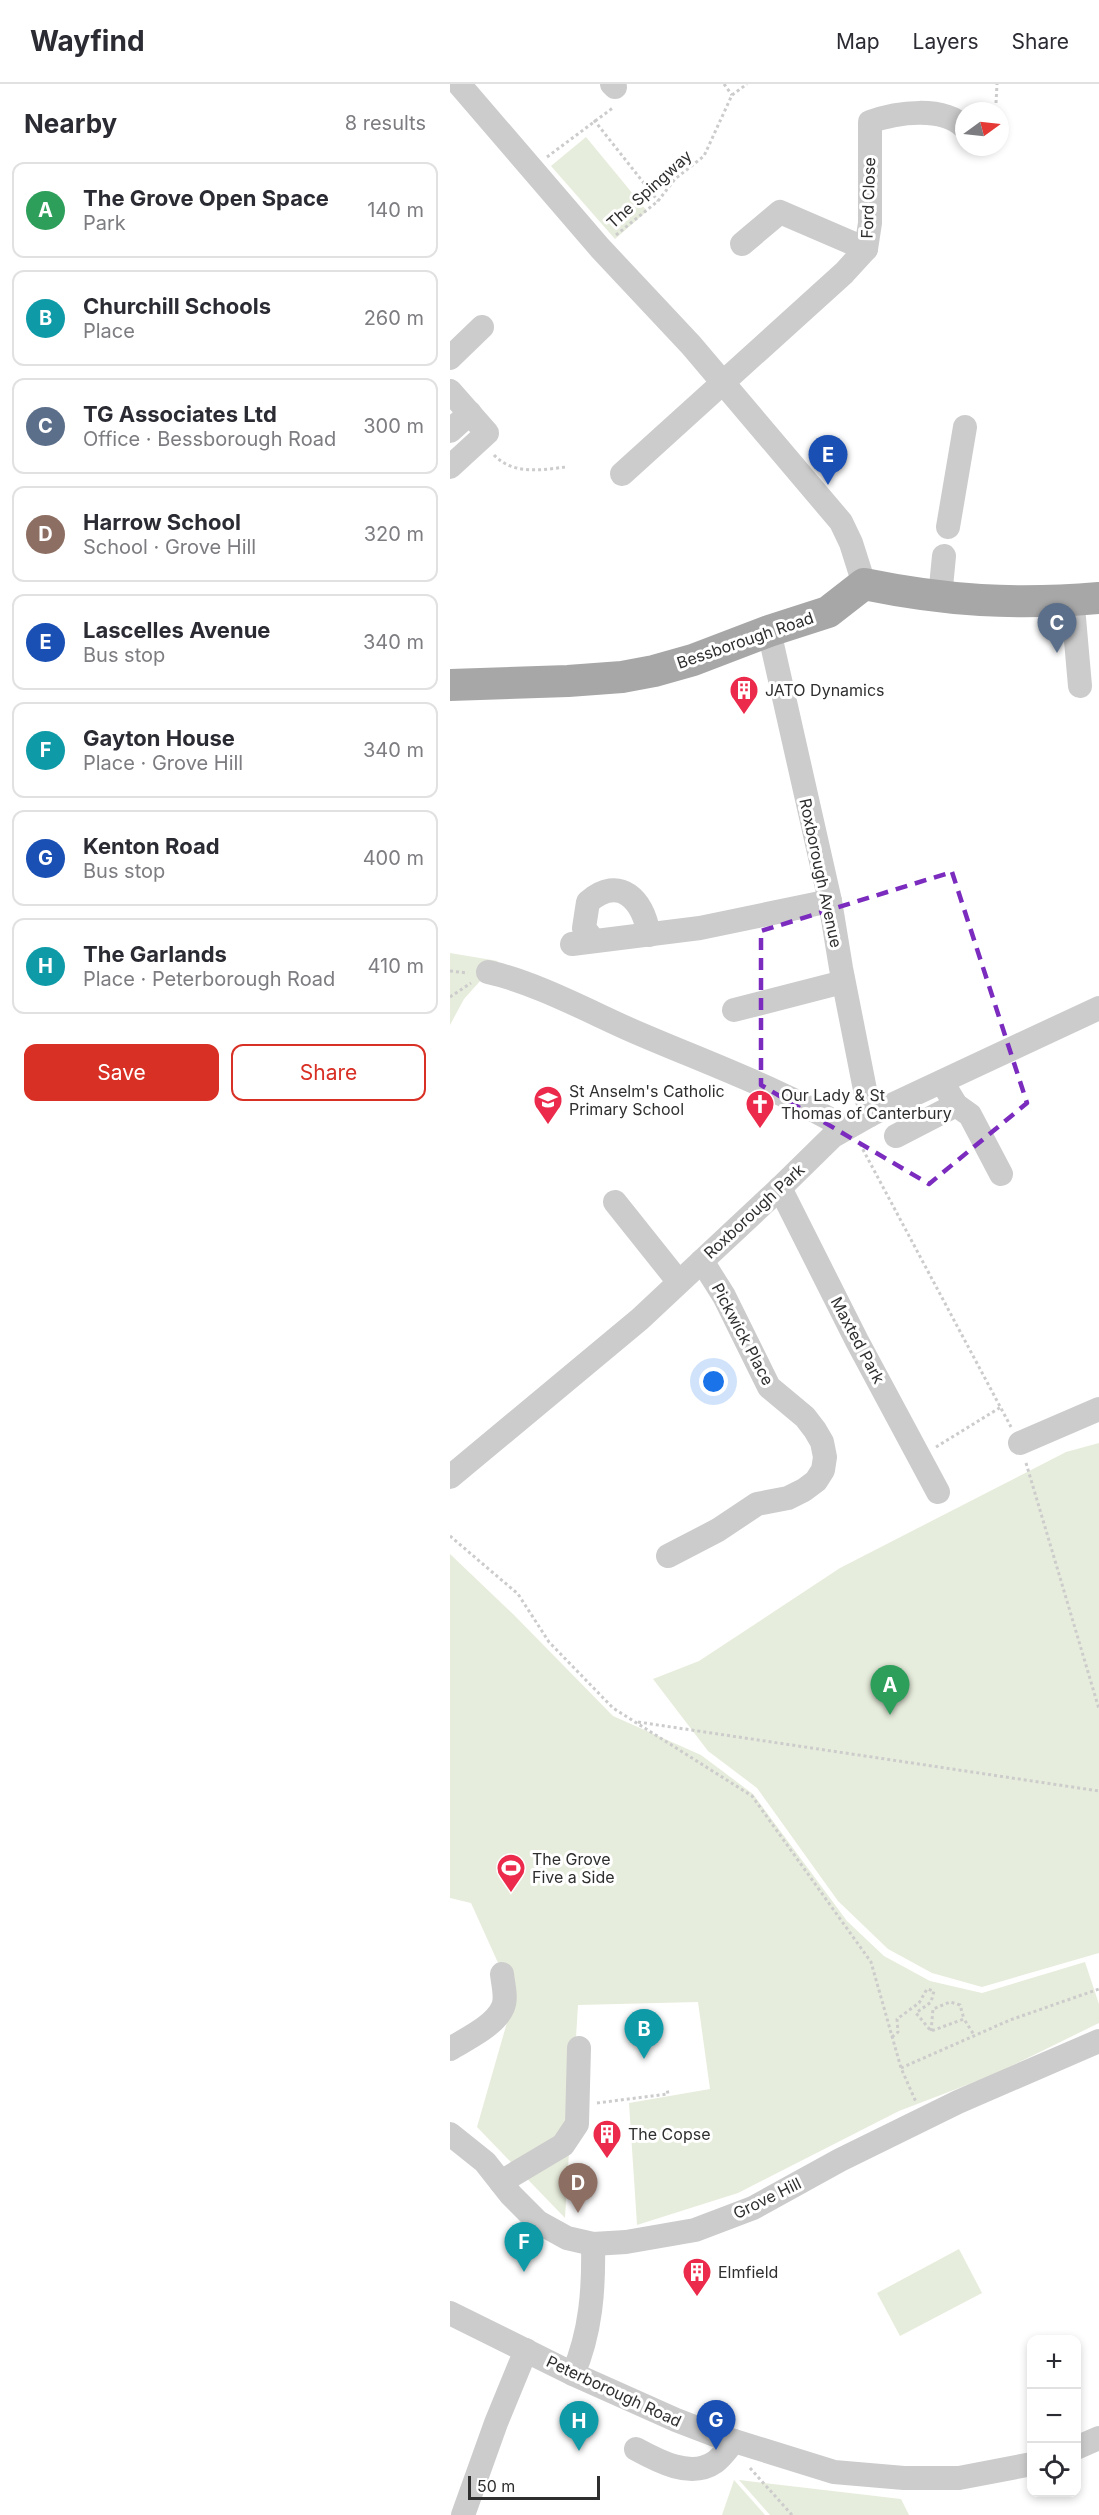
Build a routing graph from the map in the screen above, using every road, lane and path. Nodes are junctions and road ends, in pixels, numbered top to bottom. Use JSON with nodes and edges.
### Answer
{"nodes":[{"id":1,"x":459,"y":84,"type":"edge"},
{"id":2,"x":724,"y":84,"type":"edge"},
{"id":3,"x":747,"y":84,"type":"edge"},
{"id":4,"x":997,"y":84,"type":"edge"},
{"id":5,"x":614,"y":86,"type":"edge"},
{"id":6,"x":732,"y":95,"type":"junction"},
{"id":7,"x":996,"y":102,"type":"edge"},
{"id":8,"x":955,"y":118,"type":"edge"},
{"id":9,"x":594,"y":120,"type":"junction"},
{"id":10,"x":532,"y":169,"type":"junction"},
{"id":11,"x":658,"y":201,"type":"junction"},
{"id":12,"x":742,"y":243,"type":"dead end"},
{"id":13,"x":600,"y":248,"type":"junction"},
{"id":14,"x":866,"y":249,"type":"junction"},
{"id":15,"x":482,"y":327,"type":"dead end"},
{"id":16,"x":450,"y":357,"type":"edge"},
{"id":17,"x":722,"y":383,"type":"junction"},
{"id":18,"x":450,"y":391,"type":"edge"},
{"id":19,"x":470,"y":413,"type":"junction"},
{"id":20,"x":965,"y":427,"type":"dead end"},
{"id":21,"x":450,"y":431,"type":"edge"},
{"id":22,"x":484,"y":437,"type":"junction"},
{"id":23,"x":450,"y":467,"type":"edge"},
{"id":24,"x":566,"y":467,"type":"dead end"},
{"id":25,"x":622,"y":474,"type":"dead end"},
{"id":26,"x":948,"y":527,"type":"dead end"},
{"id":27,"x":944,"y":555,"type":"dead end"},
{"id":28,"x":864,"y":584,"type":"junction"},
{"id":29,"x":940,"y":597,"type":"junction"},
{"id":30,"x":1099,"y":598,"type":"edge"},
{"id":31,"x":1031,"y":603,"type":"junction"},
{"id":32,"x":1087,"y":617,"type":"edge"},
{"id":33,"x":769,"y":631,"type":"junction"},
{"id":34,"x":450,"y":685,"type":"edge"},
{"id":35,"x":1080,"y":686,"type":"dead end"},
{"id":36,"x":830,"y":902,"type":"junction"},
{"id":37,"x":648,"y":935,"type":"junction"},
{"id":38,"x":488,"y":972,"type":"joint"},
{"id":39,"x":842,"y":975,"type":"junction"},
{"id":40,"x":451,"y":998,"type":"edge"},
{"id":41,"x":734,"y":1004,"type":"dead end"},
{"id":42,"x":1099,"y":1008,"type":"edge"},
{"id":43,"x":942,"y":1082,"type":"junction"},
{"id":44,"x":956,"y":1105,"type":"junction"},
{"id":45,"x":870,"y":1115,"type":"junction"},
{"id":46,"x":845,"y":1128,"type":"junction"},
{"id":47,"x":896,"y":1136,"type":"dead end"},
{"id":48,"x":1000,"y":1174,"type":"dead end"},
{"id":49,"x":780,"y":1188,"type":"junction"},
{"id":50,"x":615,"y":1202,"type":"dead end"},
{"id":51,"x":702,"y":1261,"type":"junction"},
{"id":52,"x":678,"y":1281,"type":"junction"},
{"id":53,"x":1001,"y":1407,"type":"junction"},
{"id":54,"x":1099,"y":1408,"type":"edge"},
{"id":55,"x":1020,"y":1443,"type":"junction"},
{"id":56,"x":920,"y":1456,"type":"junction"},
{"id":57,"x":450,"y":1477,"type":"edge"},
{"id":58,"x":938,"y":1492,"type":"dead end"},
{"id":59,"x":450,"y":1536,"type":"edge"},
{"id":60,"x":668,"y":1556,"type":"dead end"},
{"id":61,"x":1099,"y":1709,"type":"edge"},
{"id":62,"x":635,"y":1722,"type":"junction"},
{"id":63,"x":1099,"y":1791,"type":"edge"},
{"id":64,"x":502,"y":1974,"type":"dead end"},
{"id":65,"x":1099,"y":1989,"type":"edge"},
{"id":66,"x":919,"y":2003,"type":"junction"},
{"id":67,"x":921,"y":2009,"type":"junction"},
{"id":68,"x":964,"y":2019,"type":"junction"},
{"id":69,"x":931,"y":2031,"type":"junction"},
{"id":70,"x":974,"y":2035,"type":"junction"},
{"id":71,"x":892,"y":2037,"type":"junction"},
{"id":72,"x":1099,"y":2042,"type":"edge"},
{"id":73,"x":579,"y":2048,"type":"dead end"},
{"id":74,"x":450,"y":2049,"type":"edge"},
{"id":75,"x":901,"y":2068,"type":"junction"},
{"id":76,"x":668,"y":2089,"type":"dead end"},
{"id":77,"x":613,"y":2096,"type":"dead end"},
{"id":78,"x":914,"y":2097,"type":"dead end"},
{"id":79,"x":621,"y":2100,"type":"dead end"},
{"id":80,"x":614,"y":2101,"type":"dead end"},
{"id":81,"x":450,"y":2134,"type":"edge"},
{"id":82,"x":501,"y":2182,"type":"junction"},
{"id":83,"x":593,"y":2244,"type":"junction"},
{"id":84,"x":450,"y":2313,"type":"edge"},
{"id":85,"x":526,"y":2350,"type":"junction"},
{"id":86,"x":573,"y":2374,"type":"junction"},
{"id":87,"x":1099,"y":2438,"type":"edge"},
{"id":88,"x":734,"y":2441,"type":"junction"},
{"id":89,"x":1081,"y":2446,"type":"edge"},
{"id":90,"x":636,"y":2449,"type":"dead end"},
{"id":91,"x":1027,"y":2465,"type":"edge"},
{"id":92,"x":463,"y":2515,"type":"edge"},
{"id":93,"x":792,"y":2515,"type":"edge"}],
"edges":[{"from":1,"to":10,"type":"street"},
{"from":2,"to":6,"type":"path"},
{"from":3,"to":6,"type":"path","name":"The Spingway"},
{"from":4,"to":7,"type":"path"},
{"from":5,"to":9,"type":"path"},
{"from":6,"to":11,"type":"path","name":"The Spingway"},
{"from":8,"to":14,"type":"street","name":"Ford Close"},
{"from":9,"to":10,"type":"path"},
{"from":9,"to":11,"type":"path"},
{"from":10,"to":13,"type":"street"},
{"from":11,"to":13,"type":"path","name":"The Spingway"},
{"from":12,"to":14,"type":"street"},
{"from":13,"to":17,"type":"street"},
{"from":14,"to":17,"type":"street","name":"Ford Close"},
{"from":15,"to":16,"type":"street"},
{"from":17,"to":25,"type":"street","name":"Ford Close"},
{"from":17,"to":28,"type":"street"},
{"from":18,"to":19,"type":"street"},
{"from":19,"to":21,"type":"street"},
{"from":19,"to":22,"type":"street"},
{"from":20,"to":26,"type":"street"},
{"from":22,"to":23,"type":"street"},
{"from":22,"to":24,"type":"path"},
{"from":27,"to":29,"type":"street"},
{"from":28,"to":29,"type":"main road"},
{"from":28,"to":33,"type":"main road","name":"Bessborough Road"},
{"from":29,"to":31,"type":"main road"},
{"from":30,"to":31,"type":"main road"},
{"from":31,"to":32,"type":"main road"},
{"from":32,"to":35,"type":"street"},
{"from":33,"to":34,"type":"main road","name":"Bessborough Road"},
{"from":33,"to":36,"type":"street","name":"Roxborough Avenue"},
{"from":36,"to":37,"type":"street"},
{"from":36,"to":39,"type":"street","name":"Roxborough Avenue"},
{"from":37,"to":37,"type":"street"},
{"from":38,"to":40,"type":"path"},
{"from":38,"to":46,"type":"street"},
{"from":39,"to":41,"type":"street"},
{"from":39,"to":45,"type":"street","name":"Roxborough Avenue"},
{"from":42,"to":43,"type":"street","name":"Roxborough Park"},
{"from":43,"to":44,"type":"street"},
{"from":43,"to":45,"type":"street","name":"Roxborough Park"},
{"from":44,"to":47,"type":"street"},
{"from":44,"to":48,"type":"street"},
{"from":45,"to":46,"type":"street","name":"Roxborough Park"},
{"from":46,"to":49,"type":"street","name":"Roxborough Park"},
{"from":46,"to":53,"type":"path"},
{"from":49,"to":51,"type":"street","name":"Roxborough Park"},
{"from":49,"to":56,"type":"street","name":"Maxted Park"},
{"from":50,"to":52,"type":"street"},
{"from":51,"to":52,"type":"street","name":"Roxborough Park"},
{"from":51,"to":60,"type":"street","name":"Pickwick Place"},
{"from":52,"to":57,"type":"street","name":"Roxborough Park"},
{"from":53,"to":55,"type":"path"},
{"from":53,"to":56,"type":"path"},
{"from":54,"to":55,"type":"street"},
{"from":55,"to":61,"type":"path"},
{"from":56,"to":58,"type":"street","name":"Maxted Park"},
{"from":59,"to":62,"type":"path"},
{"from":62,"to":63,"type":"path"},
{"from":62,"to":71,"type":"path"},
{"from":64,"to":74,"type":"street"},
{"from":65,"to":70,"type":"path"},
{"from":66,"to":67,"type":"path"},
{"from":66,"to":67,"type":"path"},
{"from":66,"to":71,"type":"path"},
{"from":67,"to":69,"type":"path"},
{"from":68,"to":69,"type":"path"},
{"from":68,"to":69,"type":"path"},
{"from":68,"to":70,"type":"path"},
{"from":70,"to":75,"type":"path"},
{"from":71,"to":75,"type":"path"},
{"from":72,"to":83,"type":"street","name":"Grove Hill"},
{"from":73,"to":82,"type":"street"},
{"from":75,"to":78,"type":"path"},
{"from":76,"to":79,"type":"path"},
{"from":77,"to":80,"type":"path"},
{"from":81,"to":82,"type":"street","name":"Grove Hill"},
{"from":82,"to":83,"type":"street","name":"Grove Hill"},
{"from":83,"to":86,"type":"street"},
{"from":84,"to":85,"type":"street","name":"Peterborough Road"},
{"from":85,"to":86,"type":"street","name":"Peterborough Road"},
{"from":85,"to":92,"type":"street"},
{"from":86,"to":88,"type":"street","name":"Peterborough Road"},
{"from":87,"to":89,"type":"street"},
{"from":88,"to":90,"type":"street"},
{"from":88,"to":91,"type":"street","name":"Peterborough Road"},
{"from":88,"to":93,"type":"path"}]}
